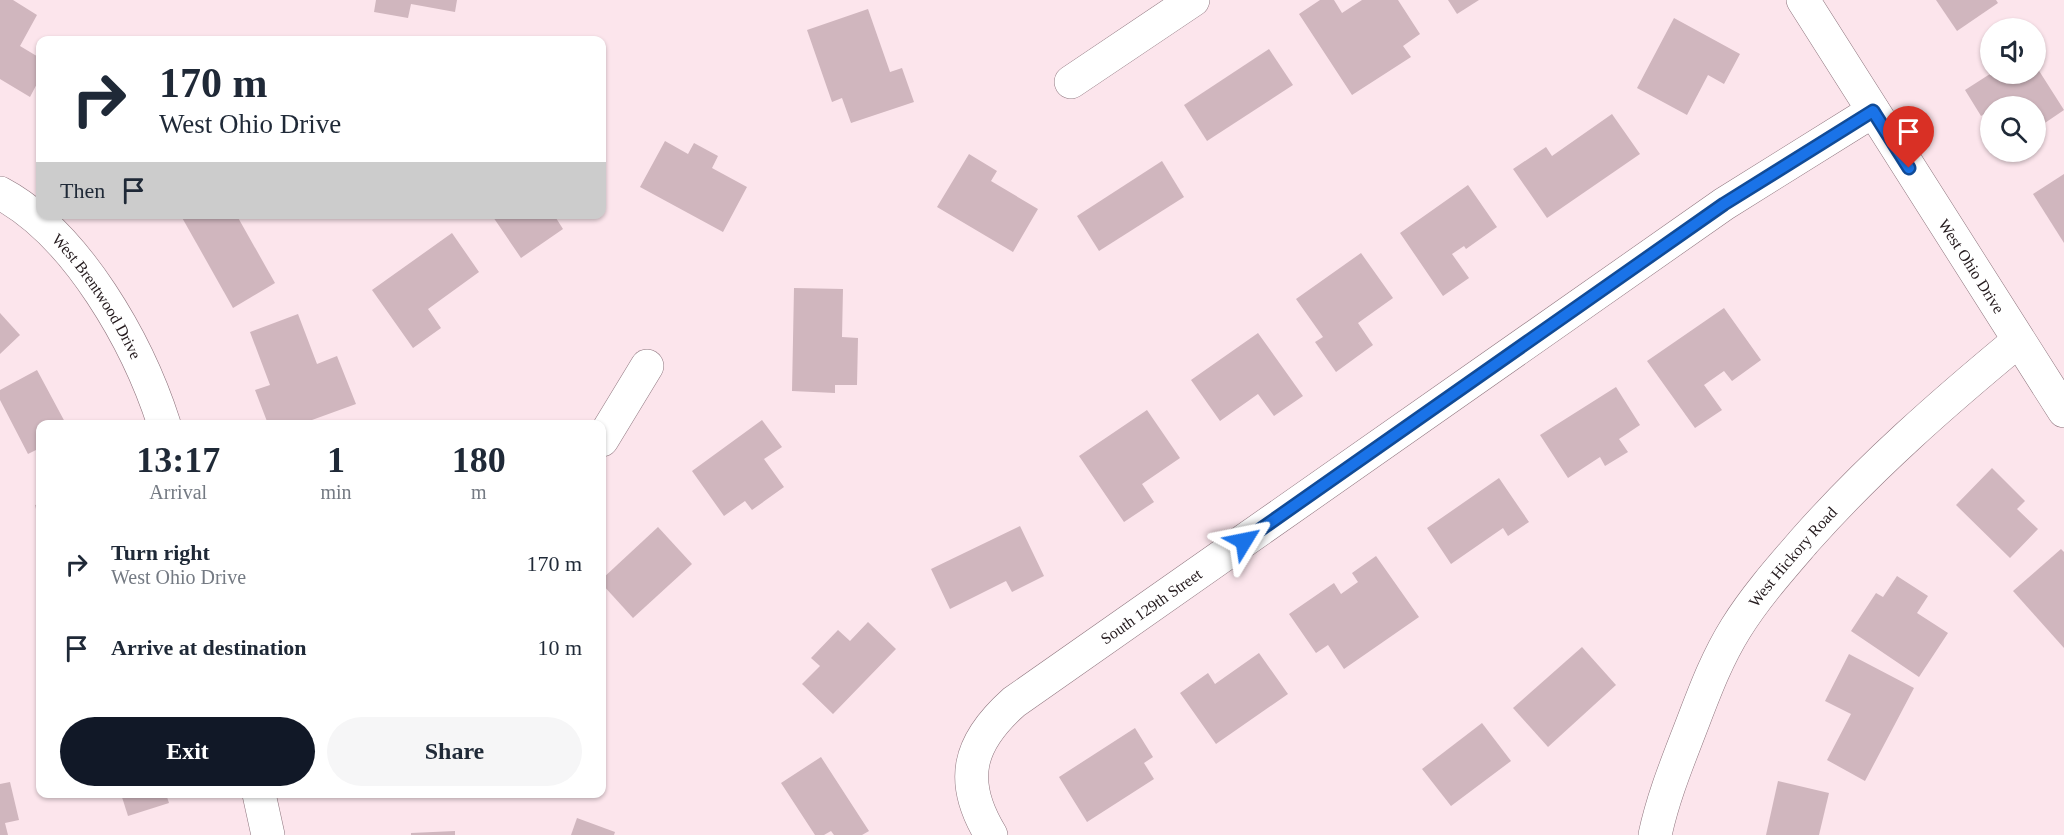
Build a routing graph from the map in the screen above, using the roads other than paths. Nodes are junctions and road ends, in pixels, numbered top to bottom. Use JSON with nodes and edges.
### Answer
{"nodes":[{"id":1,"x":1193,"y":0,"type":"edge"},
{"id":2,"x":1803,"y":0,"type":"edge"},
{"id":3,"x":1071,"y":82,"type":"dead end"},
{"id":4,"x":1873,"y":111,"type":"junction"},
{"id":5,"x":0,"y":193,"type":"edge"},
{"id":6,"x":36,"y":218,"type":"edge"},
{"id":7,"x":37,"y":219,"type":"edge"},
{"id":8,"x":2018,"y":340,"type":"junction"},
{"id":9,"x":647,"y":366,"type":"dead end"},
{"id":10,"x":2064,"y":411,"type":"edge"},
{"id":11,"x":162,"y":420,"type":"edge"},
{"id":12,"x":606,"y":433,"type":"edge"},
{"id":13,"x":260,"y":798,"type":"edge"},
{"id":14,"x":268,"y":835,"type":"edge"},
{"id":15,"x":991,"y":835,"type":"edge"},
{"id":16,"x":1654,"y":835,"type":"edge"}],
"edges":[{"from":1,"to":3,"type":"street"},
{"from":2,"to":4,"type":"street","name":"West Ohio Drive"},
{"from":4,"to":8,"type":"street","name":"West Ohio Drive"},
{"from":4,"to":15,"type":"street","name":"South 129th Street"},
{"from":5,"to":6,"type":"street","name":"West Brentwood Drive"},
{"from":7,"to":11,"type":"street","name":"West Brentwood Drive"},
{"from":8,"to":10,"type":"street","name":"West Ohio Drive"},
{"from":8,"to":16,"type":"street","name":"West Hickory Road"},
{"from":9,"to":12,"type":"street"},
{"from":13,"to":14,"type":"street"}]}
